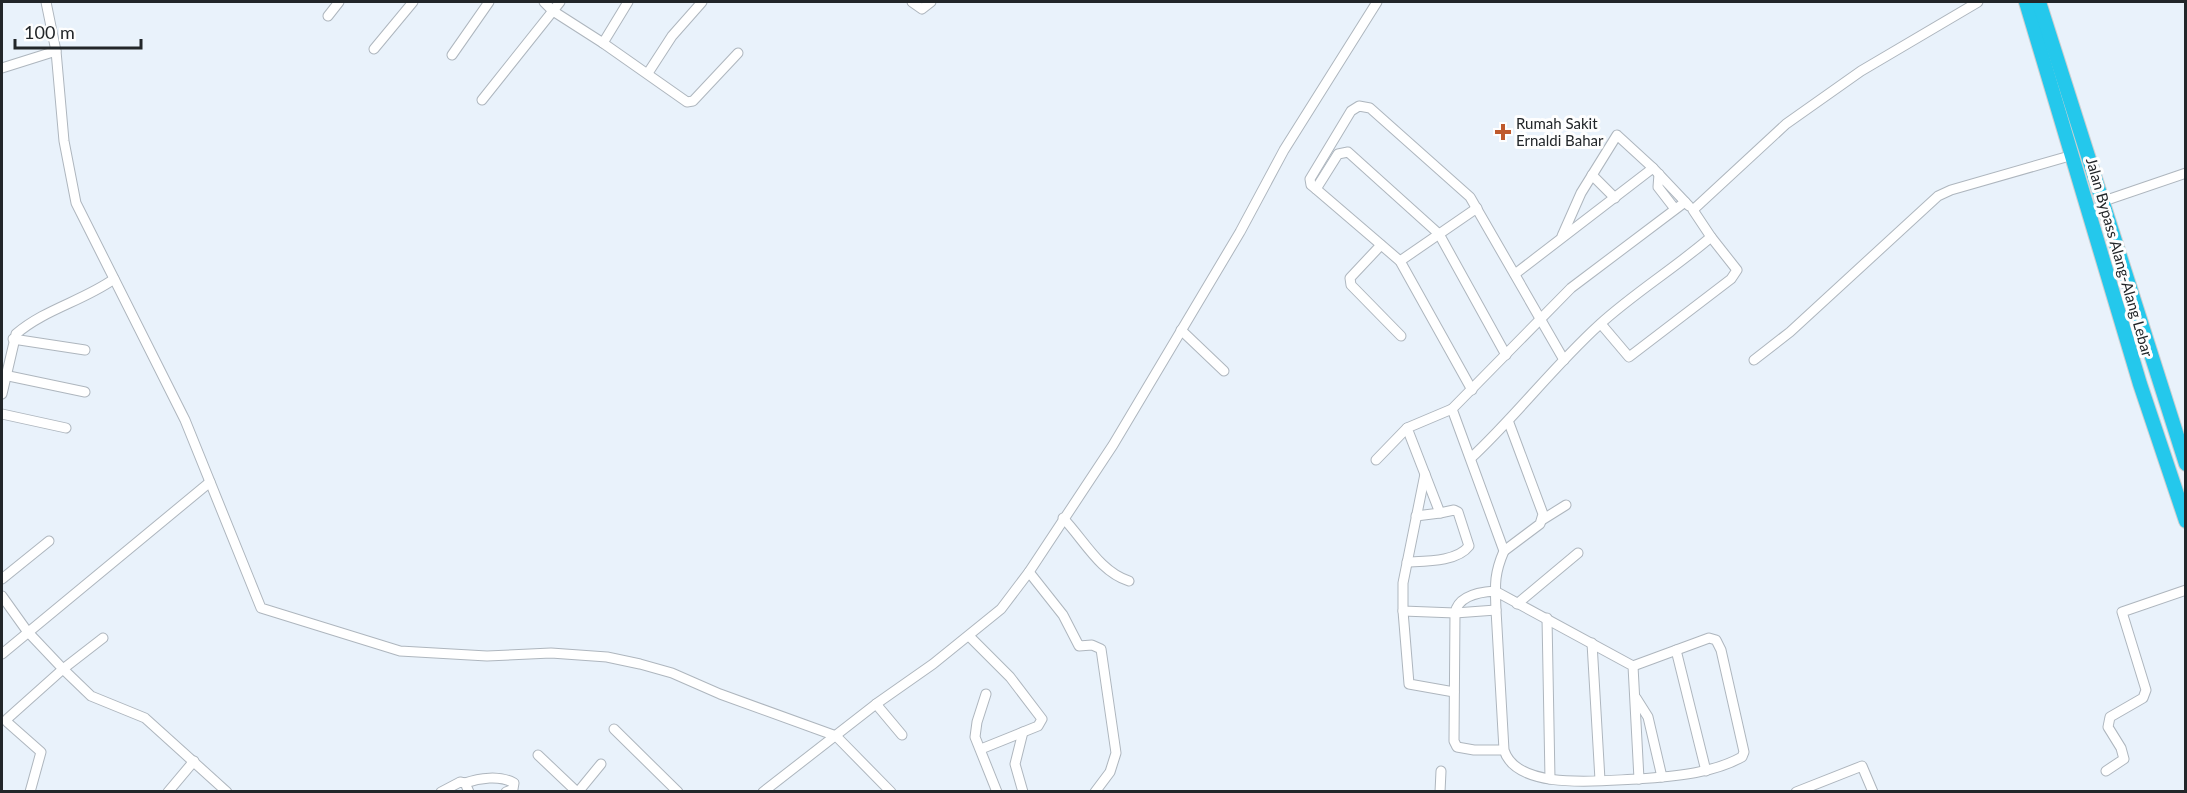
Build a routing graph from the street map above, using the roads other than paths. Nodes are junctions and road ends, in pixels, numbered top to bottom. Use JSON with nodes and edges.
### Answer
{"nodes":[{"id":1,"x":46,"y":2,"type":"edge"},
{"id":2,"x":339,"y":2,"type":"edge"},
{"id":3,"x":413,"y":2,"type":"edge"},
{"id":4,"x":489,"y":2,"type":"edge"},
{"id":5,"x":544,"y":2,"type":"edge"},
{"id":6,"x":560,"y":2,"type":"edge"},
{"id":7,"x":628,"y":2,"type":"edge"},
{"id":8,"x":702,"y":2,"type":"edge"},
{"id":9,"x":912,"y":2,"type":"edge"},
{"id":10,"x":931,"y":2,"type":"edge"},
{"id":11,"x":1377,"y":2,"type":"edge"},
{"id":12,"x":1978,"y":2,"type":"edge"},
{"id":13,"x":2026,"y":2,"type":"edge"},
{"id":14,"x":2039,"y":2,"type":"edge"},
{"id":15,"x":553,"y":11,"type":"junction"},
{"id":16,"x":328,"y":16,"type":"dead end"},
{"id":17,"x":603,"y":43,"type":"junction"},
{"id":18,"x":374,"y":49,"type":"dead end"},
{"id":19,"x":56,"y":51,"type":"junction"},
{"id":20,"x":738,"y":53,"type":"dead end"},
{"id":21,"x":452,"y":56,"type":"dead end"},
{"id":22,"x":2,"y":68,"type":"edge"},
{"id":23,"x":648,"y":73,"type":"junction"},
{"id":24,"x":482,"y":100,"type":"dead end"},
{"id":25,"x":2073,"y":155,"type":"junction"},
{"id":26,"x":1656,"y":171,"type":"junction"},
{"id":27,"x":2186,"y":173,"type":"edge"},
{"id":28,"x":1592,"y":175,"type":"junction"},
{"id":29,"x":1316,"y":189,"type":"junction"},
{"id":30,"x":1615,"y":198,"type":"junction"},
{"id":31,"x":1685,"y":202,"type":"junction"},
{"id":32,"x":2101,"y":202,"type":"junction"},
{"id":33,"x":1478,"y":208,"type":"junction"},
{"id":34,"x":1675,"y":209,"type":"junction"},
{"id":35,"x":1693,"y":210,"type":"junction"},
{"id":36,"x":1440,"y":234,"type":"junction"},
{"id":37,"x":1711,"y":237,"type":"junction"},
{"id":38,"x":1561,"y":239,"type":"junction"},
{"id":39,"x":1382,"y":245,"type":"junction"},
{"id":40,"x":1400,"y":261,"type":"junction"},
{"id":41,"x":1515,"y":274,"type":"junction"},
{"id":42,"x":114,"y":279,"type":"junction"},
{"id":43,"x":1540,"y":317,"type":"junction"},
{"id":44,"x":1601,"y":324,"type":"junction"},
{"id":45,"x":1181,"y":330,"type":"junction"},
{"id":46,"x":1401,"y":336,"type":"dead end"},
{"id":47,"x":13,"y":339,"type":"junction"},
{"id":48,"x":85,"y":350,"type":"dead end"},
{"id":49,"x":1506,"y":355,"type":"junction"},
{"id":50,"x":1564,"y":360,"type":"junction"},
{"id":51,"x":1754,"y":360,"type":"dead end"},
{"id":52,"x":1224,"y":371,"type":"dead end"},
{"id":53,"x":4,"y":375,"type":"edge"},
{"id":54,"x":1472,"y":390,"type":"junction"},
{"id":55,"x":86,"y":392,"type":"dead end"},
{"id":56,"x":2,"y":394,"type":"edge"},
{"id":57,"x":1452,"y":409,"type":"junction"},
{"id":58,"x":2,"y":414,"type":"edge"},
{"id":59,"x":1509,"y":423,"type":"junction"},
{"id":60,"x":66,"y":428,"type":"dead end"},
{"id":61,"x":1407,"y":428,"type":"junction"},
{"id":62,"x":1471,"y":458,"type":"junction"},
{"id":63,"x":1376,"y":460,"type":"dead end"},
{"id":64,"x":2186,"y":464,"type":"edge"},
{"id":65,"x":1425,"y":474,"type":"junction"},
{"id":66,"x":210,"y":482,"type":"junction"},
{"id":67,"x":1566,"y":505,"type":"dead end"},
{"id":68,"x":1440,"y":513,"type":"junction"},
{"id":69,"x":1416,"y":516,"type":"junction"},
{"id":70,"x":1063,"y":518,"type":"junction"},
{"id":71,"x":1542,"y":520,"type":"junction"},
{"id":72,"x":2186,"y":521,"type":"edge"},
{"id":73,"x":49,"y":541,"type":"dead end"},
{"id":74,"x":1504,"y":551,"type":"junction"},
{"id":75,"x":1578,"y":553,"type":"dead end"},
{"id":76,"x":1407,"y":562,"type":"junction"},
{"id":77,"x":1029,"y":572,"type":"junction"},
{"id":78,"x":2,"y":579,"type":"edge"},
{"id":79,"x":1129,"y":581,"type":"dead end"},
{"id":80,"x":2186,"y":590,"type":"edge"},
{"id":81,"x":1495,"y":591,"type":"junction"},
{"id":82,"x":2,"y":596,"type":"edge"},
{"id":83,"x":1517,"y":604,"type":"junction"},
{"id":84,"x":1496,"y":610,"type":"junction"},
{"id":85,"x":1403,"y":611,"type":"junction"},
{"id":86,"x":1455,"y":613,"type":"junction"},
{"id":87,"x":1547,"y":618,"type":"junction"},
{"id":88,"x":27,"y":631,"type":"junction"},
{"id":89,"x":969,"y":636,"type":"junction"},
{"id":90,"x":103,"y":638,"type":"dead end"},
{"id":91,"x":1592,"y":643,"type":"junction"},
{"id":92,"x":1676,"y":650,"type":"junction"},
{"id":93,"x":2,"y":654,"type":"edge"},
{"id":94,"x":1633,"y":666,"type":"junction"},
{"id":95,"x":63,"y":669,"type":"junction"},
{"id":96,"x":1454,"y":692,"type":"junction"},
{"id":97,"x":986,"y":694,"type":"dead end"},
{"id":98,"x":1636,"y":698,"type":"junction"},
{"id":99,"x":876,"y":704,"type":"junction"},
{"id":100,"x":614,"y":729,"type":"dead end"},
{"id":101,"x":1023,"y":732,"type":"junction"},
{"id":102,"x":902,"y":735,"type":"dead end"},
{"id":103,"x":836,"y":736,"type":"junction"},
{"id":104,"x":981,"y":749,"type":"junction"},
{"id":105,"x":1504,"y":750,"type":"junction"},
{"id":106,"x":538,"y":755,"type":"dead end"},
{"id":107,"x":194,"y":761,"type":"junction"},
{"id":108,"x":601,"y":764,"type":"dead end"},
{"id":109,"x":1441,"y":771,"type":"dead end"},
{"id":110,"x":1706,"y":771,"type":"junction"},
{"id":111,"x":2106,"y":771,"type":"dead end"},
{"id":112,"x":1662,"y":777,"type":"junction"},
{"id":113,"x":1550,"y":779,"type":"junction"},
{"id":114,"x":1639,"y":779,"type":"junction"},
{"id":115,"x":1600,"y":780,"type":"junction"},
{"id":116,"x":467,"y":787,"type":"edge"},
{"id":117,"x":1799,"y":791,"type":"edge"},
{"id":118,"x":30,"y":792,"type":"edge"},
{"id":119,"x":168,"y":792,"type":"edge"},
{"id":120,"x":227,"y":792,"type":"edge"},
{"id":121,"x":441,"y":792,"type":"edge"},
{"id":122,"x":506,"y":792,"type":"edge"},
{"id":123,"x":577,"y":792,"type":"edge"},
{"id":124,"x":678,"y":792,"type":"edge"},
{"id":125,"x":764,"y":792,"type":"edge"},
{"id":126,"x":891,"y":792,"type":"edge"},
{"id":127,"x":997,"y":792,"type":"edge"},
{"id":128,"x":1023,"y":792,"type":"edge"},
{"id":129,"x":1095,"y":792,"type":"edge"},
{"id":130,"x":1440,"y":792,"type":"edge"},
{"id":131,"x":1873,"y":792,"type":"edge"}],
"edges":[{"from":1,"to":19,"type":"street"},
{"from":2,"to":16,"type":"street"},
{"from":3,"to":18,"type":"street"},
{"from":4,"to":21,"type":"street"},
{"from":5,"to":15,"type":"street"},
{"from":6,"to":15,"type":"street"},
{"from":7,"to":17,"type":"street"},
{"from":8,"to":23,"type":"street"},
{"from":9,"to":10,"type":"street"},
{"from":11,"to":45,"type":"street"},
{"from":12,"to":35,"type":"street"},
{"from":13,"to":25,"type":"highway","name":"Jalan Bypass Alang-Alang Lebar"},
{"from":14,"to":32,"type":"highway","name":"Jalan Bypass Alang-Alang Lebar"},
{"from":15,"to":17,"type":"street"},
{"from":15,"to":24,"type":"street"},
{"from":17,"to":23,"type":"street"},
{"from":19,"to":22,"type":"street"},
{"from":19,"to":42,"type":"street"},
{"from":20,"to":23,"type":"street"},
{"from":25,"to":51,"type":"street"},
{"from":25,"to":72,"type":"highway","name":"Jalan Bypass Alang-Alang Lebar"},
{"from":26,"to":28,"type":"street"},
{"from":26,"to":30,"type":"street"},
{"from":26,"to":31,"type":"street"},
{"from":26,"to":34,"type":"street"},
{"from":27,"to":32,"type":"street"},
{"from":28,"to":30,"type":"street"},
{"from":28,"to":38,"type":"street"},
{"from":29,"to":33,"type":"street"},
{"from":29,"to":36,"type":"street"},
{"from":29,"to":39,"type":"street"},
{"from":30,"to":38,"type":"street"},
{"from":31,"to":34,"type":"street"},
{"from":31,"to":35,"type":"street"},
{"from":32,"to":64,"type":"highway","name":"Jalan Bypass Alang-Alang Lebar"},
{"from":33,"to":36,"type":"street"},
{"from":33,"to":41,"type":"street"},
{"from":34,"to":43,"type":"street"},
{"from":35,"to":37,"type":"street"},
{"from":36,"to":40,"type":"street"},
{"from":36,"to":49,"type":"street"},
{"from":37,"to":44,"type":"street"},
{"from":37,"to":44,"type":"street"},
{"from":38,"to":41,"type":"street"},
{"from":39,"to":40,"type":"street"},
{"from":39,"to":46,"type":"street"},
{"from":40,"to":54,"type":"street"},
{"from":41,"to":43,"type":"street"},
{"from":42,"to":47,"type":"street"},
{"from":42,"to":66,"type":"street"},
{"from":43,"to":49,"type":"street"},
{"from":43,"to":50,"type":"street"},
{"from":44,"to":50,"type":"street"},
{"from":45,"to":52,"type":"street"},
{"from":45,"to":70,"type":"street"},
{"from":47,"to":48,"type":"street"},
{"from":47,"to":53,"type":"street"},
{"from":49,"to":54,"type":"street"},
{"from":50,"to":59,"type":"street"},
{"from":53,"to":55,"type":"street"},
{"from":53,"to":56,"type":"street"},
{"from":54,"to":57,"type":"street"},
{"from":57,"to":61,"type":"street"},
{"from":57,"to":62,"type":"street"},
{"from":58,"to":60,"type":"street"},
{"from":59,"to":62,"type":"street"},
{"from":59,"to":71,"type":"street"},
{"from":61,"to":63,"type":"street"},
{"from":61,"to":65,"type":"street"},
{"from":62,"to":74,"type":"street"},
{"from":65,"to":68,"type":"street"},
{"from":65,"to":69,"type":"street"},
{"from":66,"to":88,"type":"street"},
{"from":66,"to":103,"type":"street"},
{"from":67,"to":71,"type":"street"},
{"from":68,"to":69,"type":"street"},
{"from":68,"to":76,"type":"street"},
{"from":69,"to":76,"type":"street"},
{"from":70,"to":77,"type":"street"},
{"from":70,"to":79,"type":"street"},
{"from":71,"to":74,"type":"street"},
{"from":73,"to":78,"type":"street"},
{"from":74,"to":81,"type":"street"},
{"from":75,"to":83,"type":"street"},
{"from":76,"to":85,"type":"street"},
{"from":77,"to":89,"type":"street"},
{"from":77,"to":129,"type":"street"},
{"from":80,"to":111,"type":"street"},
{"from":81,"to":83,"type":"street"},
{"from":81,"to":84,"type":"street"},
{"from":81,"to":86,"type":"street"},
{"from":82,"to":88,"type":"street"},
{"from":83,"to":87,"type":"street"},
{"from":84,"to":86,"type":"street"},
{"from":84,"to":105,"type":"street"},
{"from":85,"to":86,"type":"street"},
{"from":85,"to":96,"type":"street"},
{"from":86,"to":96,"type":"street"},
{"from":87,"to":91,"type":"street"},
{"from":87,"to":113,"type":"street"},
{"from":88,"to":93,"type":"street"},
{"from":88,"to":95,"type":"street"},
{"from":89,"to":99,"type":"street"},
{"from":89,"to":101,"type":"street"},
{"from":90,"to":95,"type":"street"},
{"from":91,"to":94,"type":"street"},
{"from":91,"to":115,"type":"street"},
{"from":92,"to":94,"type":"street"},
{"from":92,"to":110,"type":"street"},
{"from":92,"to":110,"type":"street"},
{"from":94,"to":98,"type":"street"},
{"from":95,"to":107,"type":"street"},
{"from":95,"to":118,"type":"street"},
{"from":96,"to":105,"type":"street"},
{"from":97,"to":104,"type":"street"},
{"from":98,"to":112,"type":"street"},
{"from":98,"to":114,"type":"street"},
{"from":99,"to":102,"type":"street"},
{"from":99,"to":103,"type":"street"},
{"from":100,"to":124,"type":"street"},
{"from":101,"to":104,"type":"street"},
{"from":101,"to":128,"type":"street"},
{"from":103,"to":125,"type":"street"},
{"from":103,"to":126,"type":"street"},
{"from":104,"to":127,"type":"street"},
{"from":105,"to":113,"type":"street"},
{"from":106,"to":123,"type":"street"},
{"from":107,"to":119,"type":"street"},
{"from":107,"to":120,"type":"street"},
{"from":108,"to":123,"type":"street"},
{"from":109,"to":130,"type":"street"},
{"from":110,"to":112,"type":"street"},
{"from":112,"to":114,"type":"street"},
{"from":113,"to":115,"type":"street"},
{"from":114,"to":115,"type":"street"},
{"from":116,"to":121,"type":"street"},
{"from":116,"to":122,"type":"street"},
{"from":117,"to":131,"type":"street"}]}
